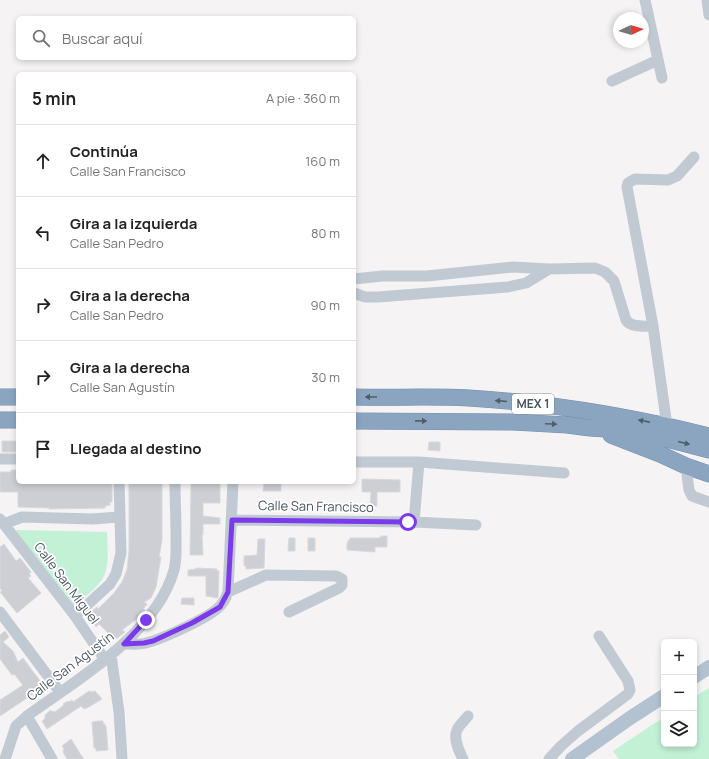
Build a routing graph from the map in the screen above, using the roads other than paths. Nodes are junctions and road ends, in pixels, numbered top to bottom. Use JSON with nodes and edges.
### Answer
{"nodes":[{"id":1,"x":645,"y":0,"type":"edge"},
{"id":2,"x":707,"y":0,"type":"edge"},
{"id":3,"x":709,"y":15,"type":"edge"},
{"id":4,"x":658,"y":60,"type":"junction"},
{"id":5,"x":662,"y":78,"type":"dead end"},
{"id":6,"x":612,"y":81,"type":"dead end"},
{"id":7,"x":694,"y":157,"type":"dead end"},
{"id":8,"x":549,"y":269,"type":"junction"},
{"id":9,"x":356,"y":279,"type":"edge"},
{"id":10,"x":356,"y":294,"type":"edge"},
{"id":11,"x":653,"y":326,"type":"junction"},
{"id":12,"x":0,"y":397,"type":"edge"},
{"id":13,"x":16,"y":397,"type":"edge"},
{"id":14,"x":356,"y":397,"type":"edge"},
{"id":15,"x":0,"y":420,"type":"edge"},
{"id":16,"x":16,"y":420,"type":"edge"},
{"id":17,"x":356,"y":421,"type":"edge"},
{"id":18,"x":667,"y":426,"type":"junction"},
{"id":19,"x":590,"y":428,"type":"junction"},
{"id":20,"x":709,"y":436,"type":"edge"},
{"id":21,"x":709,"y":450,"type":"edge"},
{"id":22,"x":0,"y":460,"type":"edge"},
{"id":23,"x":16,"y":460,"type":"edge"},
{"id":24,"x":356,"y":462,"type":"edge"},
{"id":25,"x":419,"y":462,"type":"junction"},
{"id":26,"x":686,"y":466,"type":"junction"},
{"id":27,"x":564,"y":473,"type":"dead end"},
{"id":28,"x":709,"y":474,"type":"edge"},
{"id":29,"x":119,"y":484,"type":"edge"},
{"id":30,"x":175,"y":484,"type":"edge"},
{"id":31,"x":233,"y":484,"type":"edge"},
{"id":32,"x":709,"y":502,"type":"edge"},
{"id":33,"x":119,"y":517,"type":"junction"},
{"id":34,"x":232,"y":520,"type":"junction"},
{"id":35,"x":2,"y":522,"type":"edge"},
{"id":36,"x":414,"y":522,"type":"junction"},
{"id":37,"x":476,"y":525,"type":"dead end"},
{"id":38,"x":228,"y":592,"type":"junction"},
{"id":39,"x":0,"y":612,"type":"edge"},
{"id":40,"x":288,"y":612,"type":"dead end"},
{"id":41,"x":75,"y":616,"type":"junction"},
{"id":42,"x":599,"y":636,"type":"dead end"},
{"id":43,"x":124,"y":644,"type":"junction"},
{"id":44,"x":108,"y":658,"type":"junction"},
{"id":45,"x":709,"y":667,"type":"edge"},
{"id":46,"x":697,"y":675,"type":"edge"},
{"id":47,"x":60,"y":692,"type":"junction"},
{"id":48,"x":661,"y":698,"type":"edge"},
{"id":49,"x":28,"y":716,"type":"junction"},
{"id":50,"x":468,"y":716,"type":"dead end"},
{"id":51,"x":5,"y":759,"type":"edge"},
{"id":52,"x":52,"y":759,"type":"edge"},
{"id":53,"x":122,"y":759,"type":"edge"},
{"id":54,"x":463,"y":759,"type":"edge"},
{"id":55,"x":549,"y":759,"type":"edge"},
{"id":56,"x":572,"y":759,"type":"edge"}],
"edges":[{"from":1,"to":4,"type":"street"},
{"from":2,"to":3,"type":"street"},
{"from":4,"to":5,"type":"street"},
{"from":4,"to":6,"type":"street"},
{"from":7,"to":11,"type":"street"},
{"from":8,"to":9,"type":"street"},
{"from":8,"to":10,"type":"street"},
{"from":8,"to":11,"type":"street"},
{"from":11,"to":18,"type":"street"},
{"from":12,"to":13,"type":"highway"},
{"from":18,"to":14,"type":"highway","number":"MEX 1","one_way":true},
{"from":15,"to":16,"type":"highway"},
{"from":17,"to":19,"type":"highway","number":"MEX 1","one_way":true},
{"from":18,"to":20,"type":"highway","number":"MEX 1"},
{"from":19,"to":21,"type":"highway","number":"MEX 1","one_way":true},
{"from":19,"to":26,"type":"highway"},
{"from":22,"to":23,"type":"street"},
{"from":24,"to":25,"type":"street"},
{"from":25,"to":27,"type":"street"},
{"from":25,"to":36,"type":"street"},
{"from":26,"to":28,"type":"highway"},
{"from":26,"to":32,"type":"street"},
{"from":29,"to":33,"type":"street"},
{"from":30,"to":43,"type":"street","name":"Calle San Agustín"},
{"from":31,"to":34,"type":"street"},
{"from":33,"to":35,"type":"street","name":"Calle San Miguel"},
{"from":33,"to":41,"type":"street"},
{"from":34,"to":36,"type":"street","name":"Calle San Francisco"},
{"from":34,"to":38,"type":"street"},
{"from":35,"to":41,"type":"street","name":"Calle San Miguel"},
{"from":36,"to":37,"type":"street","name":"Calle San Francisco"},
{"from":38,"to":40,"type":"street"},
{"from":38,"to":43,"type":"street"},
{"from":39,"to":47,"type":"street"},
{"from":41,"to":44,"type":"street","name":"Calle San Miguel"},
{"from":42,"to":55,"type":"street"},
{"from":43,"to":44,"type":"street","name":"Calle San Agustín"},
{"from":44,"to":47,"type":"street","name":"Calle San Agustín"},
{"from":44,"to":53,"type":"street"},
{"from":45,"to":46,"type":"main road"},
{"from":47,"to":49,"type":"street","name":"Calle San Agustín"},
{"from":48,"to":56,"type":"main road"},
{"from":49,"to":51,"type":"street","name":"Calle San Agustín"},
{"from":49,"to":52,"type":"street"},
{"from":50,"to":54,"type":"street"}]}
